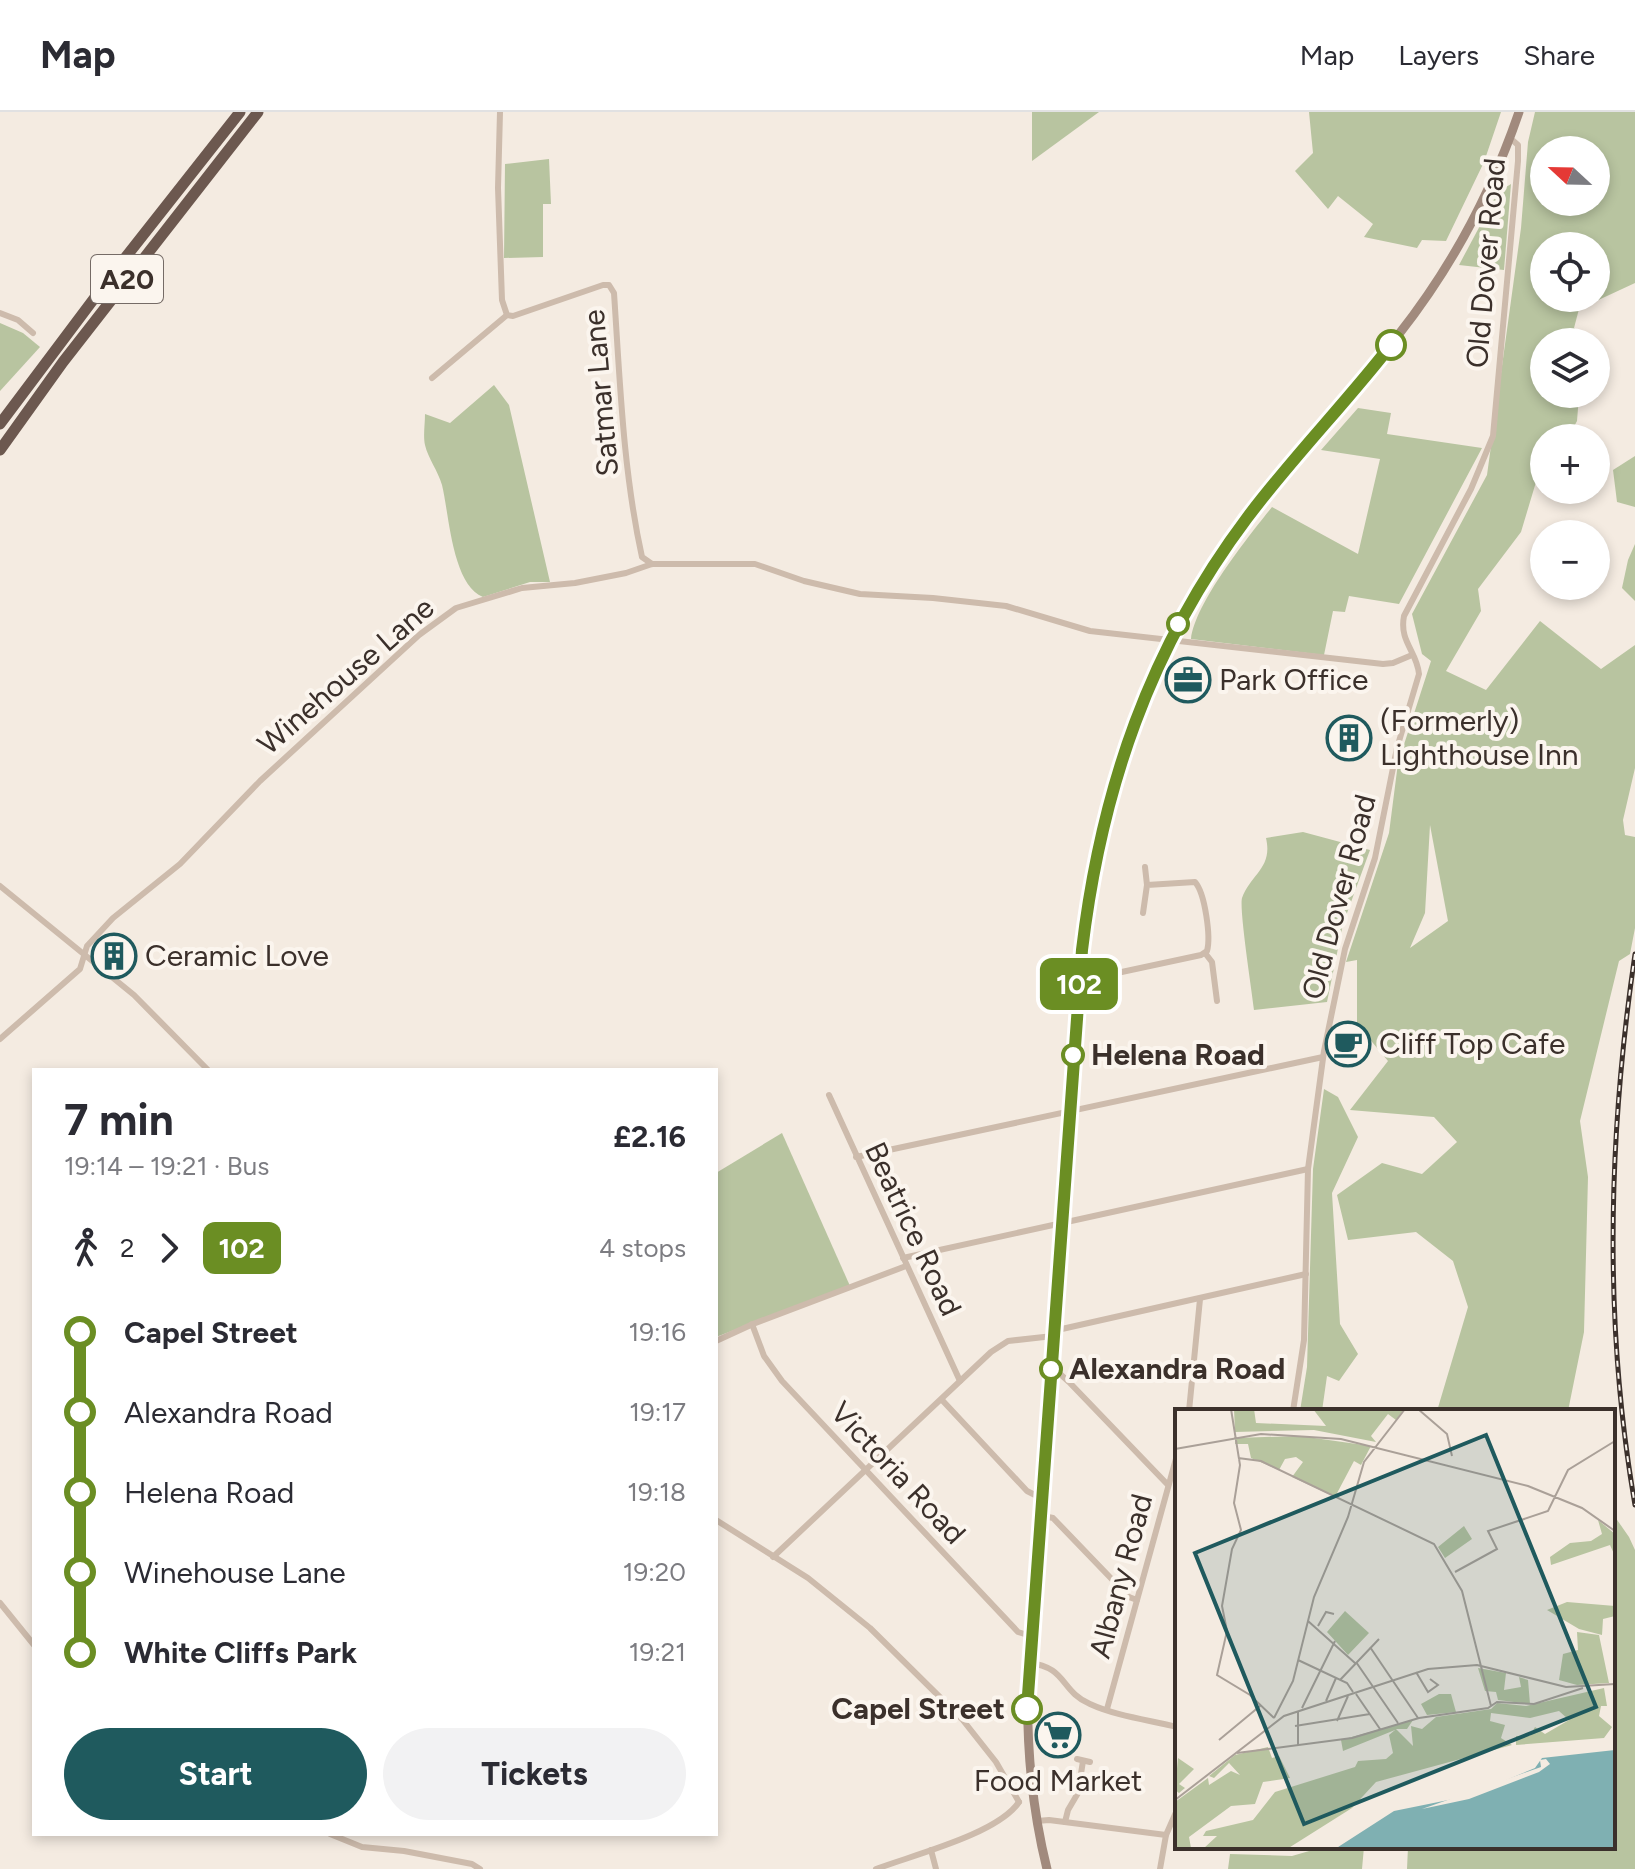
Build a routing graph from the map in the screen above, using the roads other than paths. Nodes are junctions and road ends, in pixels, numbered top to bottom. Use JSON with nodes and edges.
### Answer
{"nodes":[{"id":1,"x":240,"y":112,"type":"edge"},
{"id":2,"x":258,"y":112,"type":"edge"},
{"id":3,"x":500,"y":112,"type":"edge"},
{"id":4,"x":1519,"y":112,"type":"edge"},
{"id":5,"x":1510,"y":138,"type":"junction"},
{"id":6,"x":0,"y":313,"type":"edge"},
{"id":7,"x":507,"y":315,"type":"junction"},
{"id":8,"x":33,"y":333,"type":"dead end"},
{"id":9,"x":432,"y":378,"type":"dead end"},
{"id":10,"x":0,"y":424,"type":"edge"},
{"id":11,"x":0,"y":450,"type":"edge"},
{"id":12,"x":652,"y":564,"type":"junction"},
{"id":13,"x":1170,"y":639,"type":"junction"},
{"id":14,"x":1412,"y":655,"type":"junction"},
{"id":15,"x":1145,"y":867,"type":"dead end"},
{"id":16,"x":1147,"y":885,"type":"junction"},
{"id":17,"x":0,"y":886,"type":"edge"},
{"id":18,"x":1143,"y":913,"type":"dead end"},
{"id":19,"x":1205,"y":953,"type":"junction"},
{"id":20,"x":85,"y":954,"type":"junction"},
{"id":21,"x":1080,"y":971,"type":"junction"},
{"id":22,"x":1217,"y":1001,"type":"dead end"},
{"id":23,"x":0,"y":1039,"type":"edge"},
{"id":24,"x":1323,"y":1057,"type":"junction"},
{"id":25,"x":206,"y":1068,"type":"edge"},
{"id":26,"x":829,"y":1095,"type":"dead end"},
{"id":27,"x":1069,"y":1113,"type":"junction"},
{"id":28,"x":856,"y":1157,"type":"junction"},
{"id":29,"x":1308,"y":1169,"type":"junction"},
{"id":30,"x":1062,"y":1223,"type":"junction"},
{"id":31,"x":903,"y":1258,"type":"junction"},
{"id":32,"x":906,"y":1266,"type":"junction"},
{"id":33,"x":1306,"y":1274,"type":"junction"},
{"id":34,"x":1200,"y":1299,"type":"junction"},
{"id":35,"x":752,"y":1324,"type":"junction"},
{"id":36,"x":1053,"y":1334,"type":"junction"},
{"id":37,"x":718,"y":1340,"type":"edge"},
{"id":38,"x":1051,"y":1372,"type":"junction"},
{"id":39,"x":960,"y":1381,"type":"junction"},
{"id":40,"x":942,"y":1400,"type":"junction"},
{"id":41,"x":1189,"y":1409,"type":"edge"},
{"id":42,"x":1293,"y":1409,"type":"edge"},
{"id":43,"x":1175,"y":1462,"type":"edge"},
{"id":44,"x":865,"y":1471,"type":"junction"},
{"id":45,"x":1168,"y":1485,"type":"junction"},
{"id":46,"x":1041,"y":1494,"type":"junction"},
{"id":47,"x":1039,"y":1515,"type":"junction"},
{"id":48,"x":718,"y":1521,"type":"edge"},
{"id":49,"x":773,"y":1557,"type":"junction"},
{"id":50,"x":1137,"y":1600,"type":"junction"},
{"id":51,"x":0,"y":1603,"type":"edge"},
{"id":52,"x":1031,"y":1636,"type":"junction"},
{"id":53,"x":32,"y":1643,"type":"edge"},
{"id":54,"x":1029,"y":1663,"type":"junction"},
{"id":55,"x":1107,"y":1709,"type":"junction"},
{"id":56,"x":1175,"y":1726,"type":"edge"},
{"id":57,"x":1083,"y":1761,"type":"dead end"},
{"id":58,"x":1019,"y":1802,"type":"junction"},
{"id":59,"x":1034,"y":1803,"type":"junction"},
{"id":60,"x":1175,"y":1815,"type":"edge"},
{"id":61,"x":1037,"y":1821,"type":"junction"},
{"id":62,"x":1065,"y":1822,"type":"junction"},
{"id":63,"x":1166,"y":1835,"type":"junction"},
{"id":64,"x":335,"y":1836,"type":"edge"},
{"id":65,"x":931,"y":1850,"type":"junction"},
{"id":66,"x":480,"y":1869,"type":"edge"},
{"id":67,"x":876,"y":1869,"type":"edge"},
{"id":68,"x":936,"y":1869,"type":"edge"},
{"id":69,"x":1047,"y":1869,"type":"edge"},
{"id":70,"x":1160,"y":1869,"type":"edge"}],
"edges":[{"from":1,"to":10,"type":"highway","number":"A20"},
{"from":2,"to":11,"type":"highway","number":"A20"},
{"from":3,"to":7,"type":"street"},
{"from":4,"to":5,"type":"main road"},
{"from":5,"to":13,"type":"main road"},
{"from":5,"to":14,"type":"street","name":"Old Dover Road"},
{"from":6,"to":8,"type":"street"},
{"from":7,"to":9,"type":"street"},
{"from":7,"to":12,"type":"street","name":"Satmar Lane"},
{"from":12,"to":13,"type":"street","name":"Winehouse Lane"},
{"from":12,"to":20,"type":"street","name":"Winehouse Lane"},
{"from":13,"to":14,"type":"street","name":"Winehouse Lane"},
{"from":13,"to":21,"type":"main road"},
{"from":14,"to":24,"type":"street","name":"Old Dover Road"},
{"from":15,"to":16,"type":"street"},
{"from":16,"to":18,"type":"street"},
{"from":16,"to":19,"type":"street"},
{"from":17,"to":20,"type":"street"},
{"from":19,"to":21,"type":"street"},
{"from":19,"to":22,"type":"street"},
{"from":20,"to":23,"type":"street","name":"Winehouse Lane"},
{"from":20,"to":25,"type":"street"},
{"from":21,"to":27,"type":"main road"},
{"from":24,"to":27,"type":"street"},
{"from":24,"to":29,"type":"street","name":"Old Dover Road"},
{"from":26,"to":28,"type":"street","name":"Beatrice Road"},
{"from":27,"to":28,"type":"street"},
{"from":27,"to":30,"type":"main road"},
{"from":28,"to":31,"type":"street","name":"Beatrice Road"},
{"from":29,"to":30,"type":"street"},
{"from":29,"to":33,"type":"street","name":"Old Dover Road"},
{"from":30,"to":31,"type":"street"},
{"from":30,"to":36,"type":"main road"},
{"from":31,"to":32,"type":"street","name":"Beatrice Road"},
{"from":32,"to":35,"type":"street"},
{"from":32,"to":39,"type":"street","name":"Beatrice Road"},
{"from":33,"to":34,"type":"street"},
{"from":33,"to":42,"type":"street","name":"Old Dover Road"},
{"from":34,"to":36,"type":"street"},
{"from":34,"to":41,"type":"street"},
{"from":35,"to":37,"type":"street"},
{"from":35,"to":44,"type":"street","name":"Victoria Road"},
{"from":36,"to":38,"type":"main road"},
{"from":36,"to":39,"type":"street"},
{"from":38,"to":45,"type":"street"},
{"from":38,"to":46,"type":"main road"},
{"from":39,"to":40,"type":"street"},
{"from":40,"to":44,"type":"street"},
{"from":40,"to":46,"type":"street"},
{"from":43,"to":45,"type":"street","name":"Albany Road"},
{"from":44,"to":49,"type":"street"},
{"from":44,"to":52,"type":"street","name":"Victoria Road"},
{"from":45,"to":50,"type":"street","name":"Albany Road"},
{"from":46,"to":47,"type":"main road"},
{"from":47,"to":50,"type":"street"},
{"from":47,"to":52,"type":"main road"},
{"from":48,"to":49,"type":"street"},
{"from":49,"to":58,"type":"street"},
{"from":50,"to":55,"type":"street","name":"Albany Road"},
{"from":51,"to":53,"type":"street"},
{"from":52,"to":54,"type":"main road"},
{"from":54,"to":55,"type":"street"},
{"from":54,"to":59,"type":"main road"},
{"from":55,"to":56,"type":"street"},
{"from":57,"to":62,"type":"street"},
{"from":58,"to":59,"type":"street"},
{"from":58,"to":65,"type":"street"},
{"from":59,"to":61,"type":"main road"},
{"from":60,"to":63,"type":"street"},
{"from":61,"to":62,"type":"street"},
{"from":61,"to":69,"type":"main road"},
{"from":62,"to":63,"type":"street"},
{"from":63,"to":70,"type":"street"},
{"from":64,"to":66,"type":"street"},
{"from":65,"to":67,"type":"street"},
{"from":65,"to":68,"type":"street"}]}
